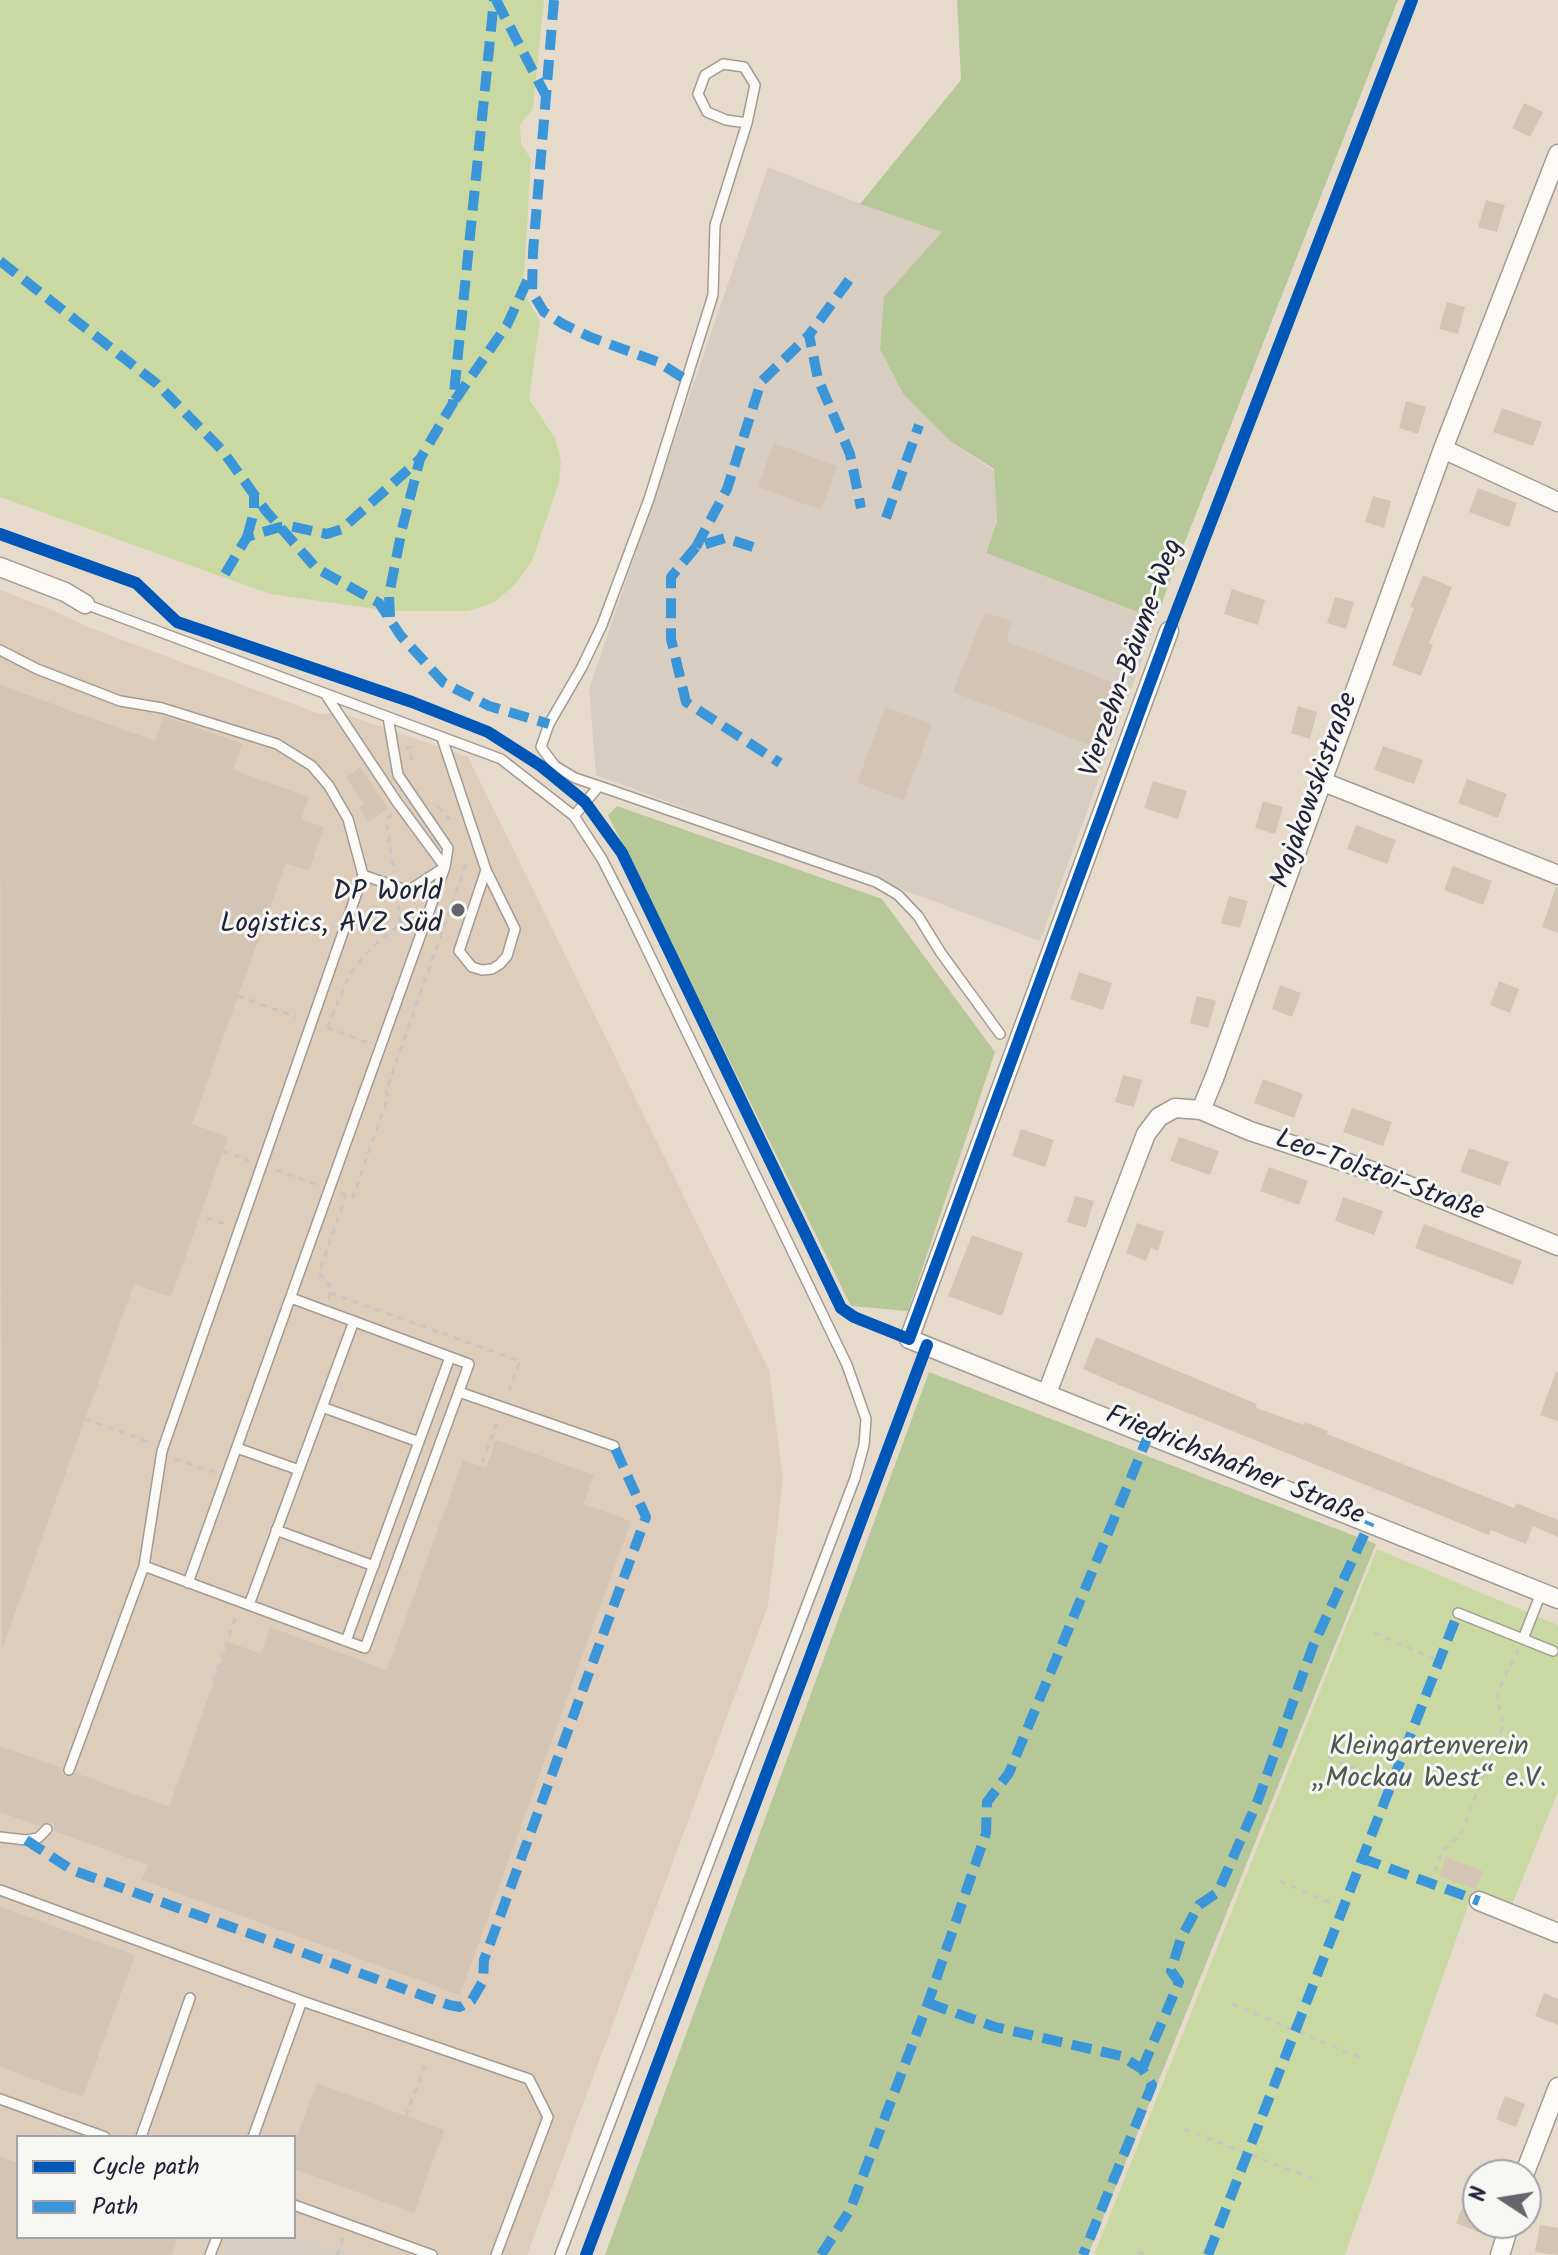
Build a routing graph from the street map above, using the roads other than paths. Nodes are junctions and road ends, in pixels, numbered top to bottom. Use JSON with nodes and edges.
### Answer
{"nodes":[{"id":1,"x":747,"y":123,"type":"junction"},
{"id":2,"x":1558,"y":154,"type":"edge"},
{"id":3,"x":1443,"y":449,"type":"junction"},
{"id":4,"x":1558,"y":502,"type":"edge"},
{"id":5,"x":0,"y":567,"type":"edge"},
{"id":6,"x":85,"y":604,"type":"joint"},
{"id":7,"x":1169,"y":631,"type":"dead end"},
{"id":8,"x":0,"y":650,"type":"edge"},
{"id":9,"x":326,"y":695,"type":"junction"},
{"id":10,"x":388,"y":717,"type":"junction"},
{"id":11,"x":442,"y":738,"type":"junction"},
{"id":12,"x":1321,"y":781,"type":"junction"},
{"id":13,"x":599,"y":786,"type":"junction"},
{"id":14,"x":574,"y":816,"type":"junction"},
{"id":15,"x":445,"y":867,"type":"junction"},
{"id":16,"x":486,"y":870,"type":"junction"},
{"id":17,"x":363,"y":875,"type":"junction"},
{"id":18,"x":1558,"y":875,"type":"edge"},
{"id":19,"x":1000,"y":1034,"type":"dead end"},
{"id":20,"x":1201,"y":1110,"type":"junction"},
{"id":21,"x":1558,"y":1246,"type":"edge"},
{"id":22,"x":291,"y":1298,"type":"junction"},
{"id":23,"x":354,"y":1321,"type":"junction"},
{"id":24,"x":909,"y":1339,"type":"joint"},
{"id":25,"x":450,"y":1357,"type":"junction"},
{"id":26,"x":459,"y":1392,"type":"junction"},
{"id":27,"x":1047,"y":1393,"type":"junction"},
{"id":28,"x":322,"y":1407,"type":"junction"},
{"id":29,"x":419,"y":1442,"type":"junction"},
{"id":30,"x":614,"y":1446,"type":"dead end"},
{"id":31,"x":237,"y":1448,"type":"junction"},
{"id":32,"x":299,"y":1470,"type":"junction"},
{"id":33,"x":276,"y":1530,"type":"junction"},
{"id":34,"x":144,"y":1566,"type":"junction"},
{"id":35,"x":374,"y":1566,"type":"junction"},
{"id":36,"x":188,"y":1583,"type":"junction"},
{"id":37,"x":1550,"y":1596,"type":"edge"},
{"id":38,"x":244,"y":1604,"type":"junction"},
{"id":39,"x":1458,"y":1613,"type":"dead end"},
{"id":40,"x":1523,"y":1639,"type":"junction"},
{"id":41,"x":346,"y":1641,"type":"junction"},
{"id":42,"x":1553,"y":1651,"type":"dead end"},
{"id":43,"x":69,"y":1770,"type":"dead end"},
{"id":44,"x":47,"y":1829,"type":"dead end"},
{"id":45,"x":0,"y":1837,"type":"edge"},
{"id":46,"x":0,"y":1890,"type":"edge"},
{"id":47,"x":1479,"y":1901,"type":"dead end"},
{"id":48,"x":1558,"y":1933,"type":"edge"},
{"id":49,"x":190,"y":1998,"type":"dead end"},
{"id":50,"x":302,"y":2001,"type":"junction"},
{"id":51,"x":1558,"y":2087,"type":"edge"},
{"id":52,"x":0,"y":2099,"type":"edge"},
{"id":53,"x":99,"y":2135,"type":"edge"},
{"id":54,"x":142,"y":2135,"type":"edge"},
{"id":55,"x":254,"y":2135,"type":"edge"},
{"id":56,"x":1530,"y":2159,"type":"edge"},
{"id":57,"x":296,"y":2206,"type":"edge"},
{"id":58,"x":432,"y":2255,"type":"edge"},
{"id":59,"x":496,"y":2255,"type":"edge"},
{"id":60,"x":560,"y":2255,"type":"edge"}],
"edges":[{"from":1,"to":1,"type":"lane"},
{"from":1,"to":13,"type":"lane"},
{"from":2,"to":3,"type":"street","name":"Majakowskistraße"},
{"from":3,"to":4,"type":"street"},
{"from":3,"to":12,"type":"street","name":"Majakowskistraße"},
{"from":5,"to":6,"type":"street"},
{"from":6,"to":9,"type":"lane"},
{"from":7,"to":24,"type":"street","name":"Vierzehn-Bäume-Weg"},
{"from":8,"to":17,"type":"lane"},
{"from":9,"to":10,"type":"lane"},
{"from":9,"to":15,"type":"lane"},
{"from":10,"to":11,"type":"lane"},
{"from":10,"to":15,"type":"lane"},
{"from":11,"to":14,"type":"lane"},
{"from":11,"to":16,"type":"lane"},
{"from":12,"to":18,"type":"street"},
{"from":12,"to":20,"type":"street","name":"Majakowskistraße"},
{"from":13,"to":14,"type":"lane"},
{"from":13,"to":19,"type":"lane"},
{"from":14,"to":60,"type":"lane"},
{"from":15,"to":17,"type":"lane"},
{"from":15,"to":22,"type":"lane"},
{"from":16,"to":16,"type":"lane"},
{"from":17,"to":34,"type":"lane"},
{"from":20,"to":21,"type":"street","name":"Leo-Tolstoi-Straße"},
{"from":20,"to":27,"type":"street"},
{"from":22,"to":23,"type":"lane"},
{"from":22,"to":31,"type":"lane"},
{"from":23,"to":25,"type":"lane"},
{"from":23,"to":28,"type":"lane"},
{"from":24,"to":27,"type":"street","name":"Friedrichshafner Straße"},
{"from":25,"to":26,"type":"lane"},
{"from":25,"to":29,"type":"lane"},
{"from":26,"to":30,"type":"lane"},
{"from":26,"to":41,"type":"lane"},
{"from":27,"to":37,"type":"street","name":"Friedrichshafner Straße"},
{"from":28,"to":29,"type":"lane"},
{"from":28,"to":32,"type":"lane"},
{"from":29,"to":35,"type":"lane"},
{"from":31,"to":32,"type":"lane"},
{"from":31,"to":36,"type":"lane"},
{"from":32,"to":33,"type":"lane"},
{"from":33,"to":35,"type":"lane"},
{"from":33,"to":38,"type":"lane"},
{"from":34,"to":36,"type":"lane"},
{"from":34,"to":43,"type":"lane"},
{"from":35,"to":41,"type":"lane"},
{"from":36,"to":38,"type":"lane"},
{"from":37,"to":40,"type":"lane"},
{"from":38,"to":41,"type":"lane"},
{"from":39,"to":40,"type":"lane"},
{"from":40,"to":42,"type":"lane"},
{"from":44,"to":45,"type":"lane"},
{"from":46,"to":50,"type":"lane"},
{"from":47,"to":48,"type":"street"},
{"from":49,"to":54,"type":"lane"},
{"from":50,"to":55,"type":"lane"},
{"from":50,"to":59,"type":"lane"},
{"from":51,"to":56,"type":"street"},
{"from":52,"to":53,"type":"lane"},
{"from":57,"to":58,"type":"lane"}]}
